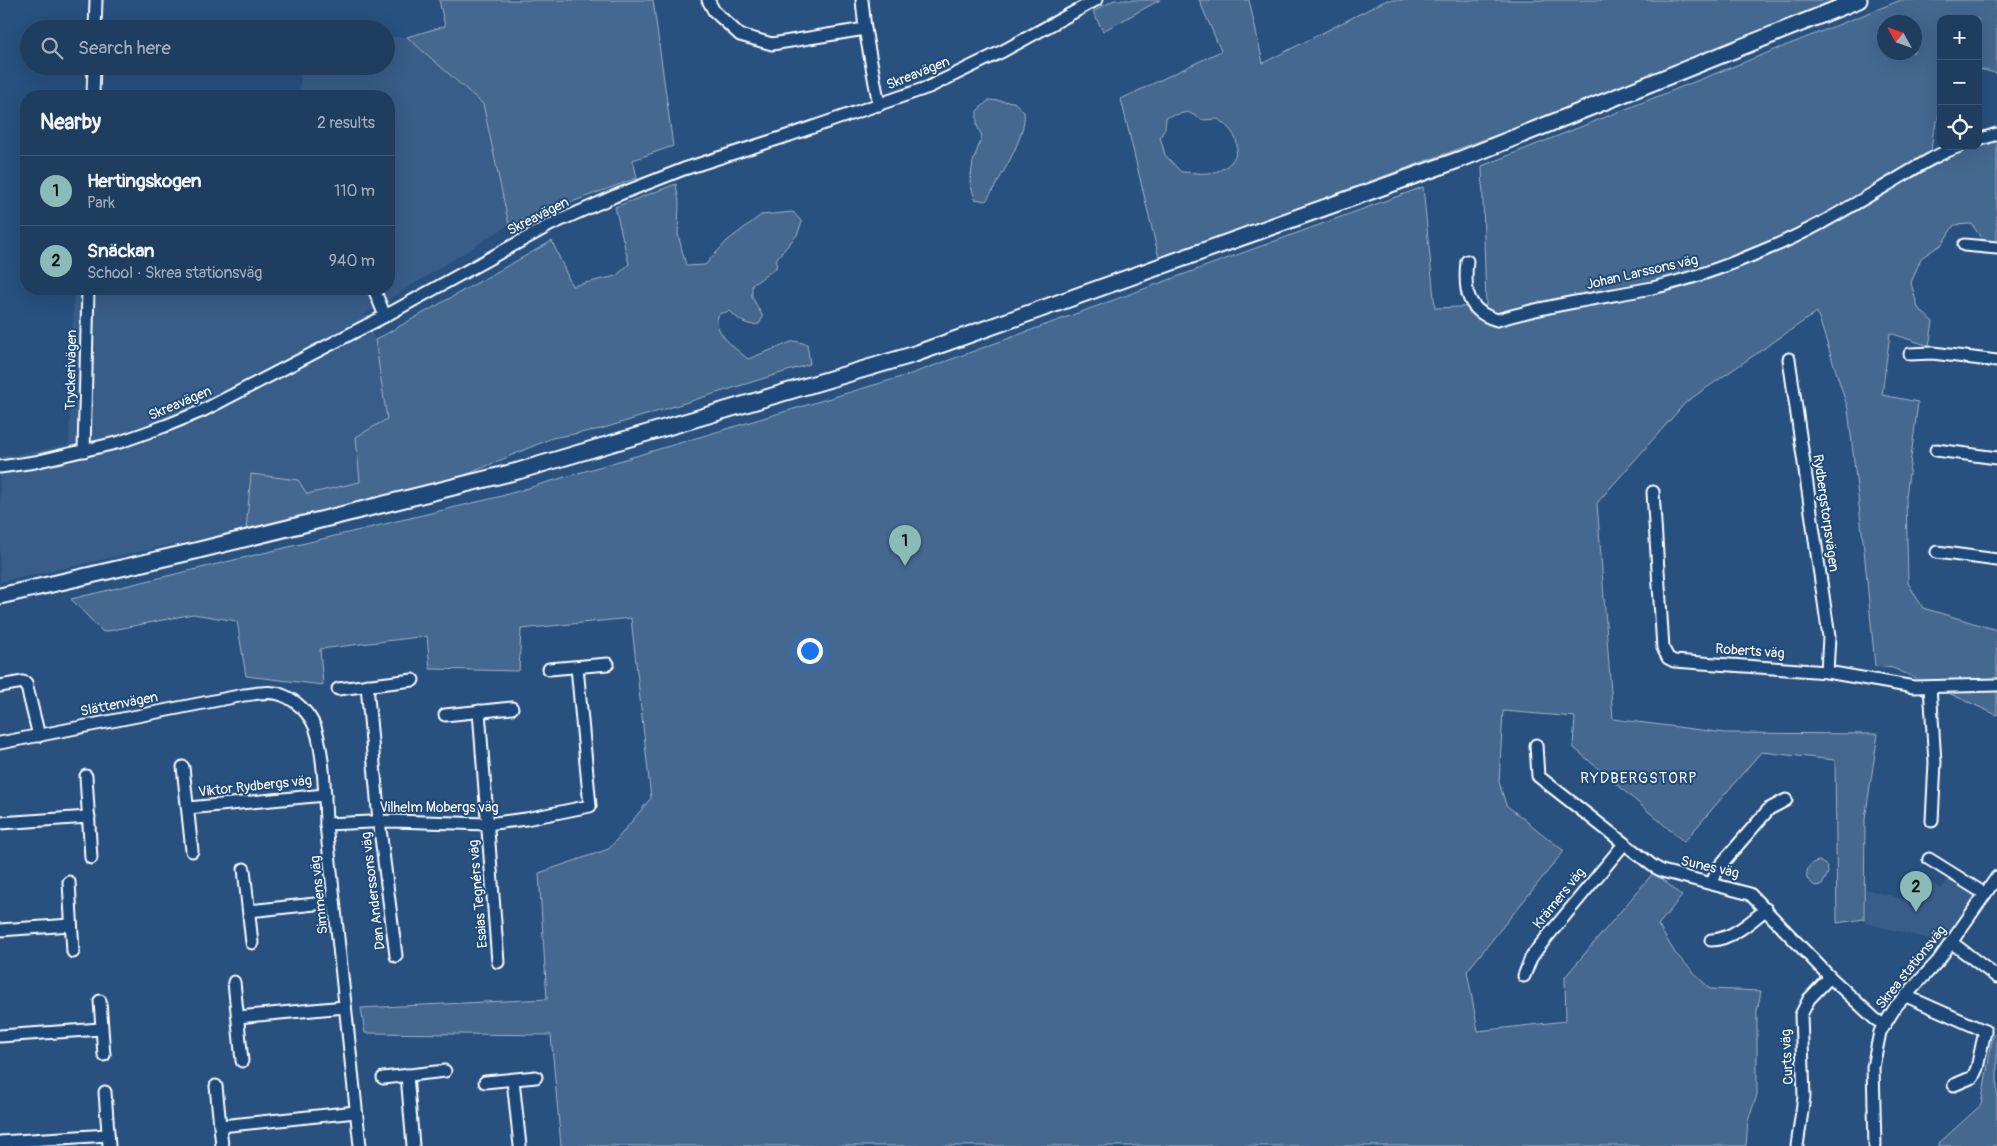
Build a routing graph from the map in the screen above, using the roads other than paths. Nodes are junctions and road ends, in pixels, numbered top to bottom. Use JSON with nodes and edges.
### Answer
{"nodes":[{"id":1,"x":96,"y":0,"type":"edge"},
{"id":2,"x":708,"y":0,"type":"edge"},
{"id":3,"x":862,"y":0,"type":"edge"},
{"id":4,"x":1096,"y":0,"type":"edge"},
{"id":5,"x":1859,"y":0,"type":"edge"},
{"id":6,"x":95,"y":20,"type":"edge"},
{"id":7,"x":865,"y":29,"type":"junction"},
{"id":8,"x":94,"y":75,"type":"edge"},
{"id":9,"x":93,"y":90,"type":"edge"},
{"id":10,"x":879,"y":105,"type":"junction"},
{"id":11,"x":1997,"y":134,"type":"edge"},
{"id":12,"x":1982,"y":139,"type":"edge"},
{"id":13,"x":1950,"y":150,"type":"edge"},
{"id":14,"x":1964,"y":245,"type":"dead end"},
{"id":15,"x":1997,"y":248,"type":"edge"},
{"id":16,"x":1467,"y":261,"type":"dead end"},
{"id":17,"x":88,"y":295,"type":"edge"},
{"id":18,"x":376,"y":295,"type":"edge"},
{"id":19,"x":385,"y":316,"type":"junction"},
{"id":20,"x":1910,"y":354,"type":"dead end"},
{"id":21,"x":1789,"y":359,"type":"dead end"},
{"id":22,"x":1997,"y":361,"type":"edge"},
{"id":23,"x":1936,"y":450,"type":"dead end"},
{"id":24,"x":84,"y":451,"type":"junction"},
{"id":25,"x":1997,"y":458,"type":"edge"},
{"id":26,"x":0,"y":467,"type":"edge"},
{"id":27,"x":1653,"y":492,"type":"dead end"},
{"id":28,"x":1937,"y":552,"type":"dead end"},
{"id":29,"x":1997,"y":560,"type":"edge"},
{"id":30,"x":0,"y":596,"type":"edge"},
{"id":31,"x":608,"y":664,"type":"dead end"},
{"id":32,"x":577,"y":667,"type":"junction"},
{"id":33,"x":548,"y":669,"type":"dead end"},
{"id":34,"x":1827,"y":672,"type":"junction"},
{"id":35,"x":412,"y":680,"type":"dead end"},
{"id":36,"x":1997,"y":685,"type":"edge"},
{"id":37,"x":0,"y":686,"type":"edge"},
{"id":38,"x":367,"y":686,"type":"junction"},
{"id":39,"x":1930,"y":687,"type":"junction"},
{"id":40,"x":338,"y":689,"type":"dead end"},
{"id":41,"x":244,"y":695,"type":"joint"},
{"id":42,"x":512,"y":708,"type":"dead end"},
{"id":43,"x":479,"y":712,"type":"junction"},
{"id":44,"x":445,"y":715,"type":"dead end"},
{"id":45,"x":38,"y":736,"type":"junction"},
{"id":46,"x":0,"y":743,"type":"edge"},
{"id":47,"x":1536,"y":745,"type":"dead end"},
{"id":48,"x":183,"y":767,"type":"dead end"},
{"id":49,"x":86,"y":776,"type":"dead end"},
{"id":50,"x":325,"y":794,"type":"junction"},
{"id":51,"x":1786,"y":800,"type":"dead end"},
{"id":52,"x":188,"y":808,"type":"junction"},
{"id":53,"x":89,"y":817,"type":"junction"},
{"id":54,"x":380,"y":821,"type":"junction"},
{"id":55,"x":1932,"y":821,"type":"dead end"},
{"id":56,"x":0,"y":823,"type":"edge"},
{"id":57,"x":326,"y":824,"type":"junction"},
{"id":58,"x":486,"y":824,"type":"junction"},
{"id":59,"x":1624,"y":844,"type":"junction"},
{"id":60,"x":192,"y":851,"type":"dead end"},
{"id":61,"x":91,"y":858,"type":"dead end"},
{"id":62,"x":1929,"y":859,"type":"dead end"},
{"id":63,"x":244,"y":869,"type":"dead end"},
{"id":64,"x":1997,"y":878,"type":"edge"},
{"id":65,"x":69,"y":882,"type":"dead end"},
{"id":66,"x":1712,"y":883,"type":"junction"},
{"id":67,"x":1986,"y":894,"type":"junction"},
{"id":68,"x":334,"y":902,"type":"junction"},
{"id":69,"x":1766,"y":909,"type":"junction"},
{"id":70,"x":248,"y":911,"type":"junction"},
{"id":71,"x":71,"y":925,"type":"junction"},
{"id":72,"x":0,"y":930,"type":"edge"},
{"id":73,"x":1710,"y":940,"type":"dead end"},
{"id":74,"x":1951,"y":942,"type":"junction"},
{"id":75,"x":252,"y":943,"type":"dead end"},
{"id":76,"x":74,"y":952,"type":"dead end"},
{"id":77,"x":396,"y":956,"type":"dead end"},
{"id":78,"x":498,"y":962,"type":"dead end"},
{"id":79,"x":1524,"y":976,"type":"dead end"},
{"id":80,"x":1830,"y":977,"type":"junction"},
{"id":81,"x":1997,"y":977,"type":"edge"},
{"id":82,"x":234,"y":982,"type":"dead end"},
{"id":83,"x":1906,"y":996,"type":"junction"},
{"id":84,"x":100,"y":1001,"type":"dead end"},
{"id":85,"x":345,"y":1007,"type":"junction"},
{"id":86,"x":238,"y":1017,"type":"junction"},
{"id":87,"x":1884,"y":1025,"type":"junction"},
{"id":88,"x":102,"y":1029,"type":"junction"},
{"id":89,"x":0,"y":1036,"type":"edge"},
{"id":90,"x":104,"y":1055,"type":"dead end"},
{"id":91,"x":242,"y":1061,"type":"dead end"},
{"id":92,"x":445,"y":1071,"type":"dead end"},
{"id":93,"x":407,"y":1075,"type":"junction"},
{"id":94,"x":536,"y":1077,"type":"dead end"},
{"id":95,"x":383,"y":1078,"type":"dead end"},
{"id":96,"x":513,"y":1080,"type":"junction"},
{"id":97,"x":484,"y":1082,"type":"dead end"},
{"id":98,"x":1954,"y":1084,"type":"dead end"},
{"id":99,"x":216,"y":1086,"type":"dead end"},
{"id":100,"x":105,"y":1092,"type":"dead end"},
{"id":101,"x":356,"y":1112,"type":"junction"},
{"id":102,"x":221,"y":1126,"type":"junction"},
{"id":103,"x":109,"y":1141,"type":"edge"},
{"id":104,"x":0,"y":1142,"type":"edge"},
{"id":105,"x":222,"y":1146,"type":"edge"},
{"id":106,"x":360,"y":1146,"type":"edge"},
{"id":107,"x":414,"y":1146,"type":"edge"},
{"id":108,"x":520,"y":1146,"type":"edge"},
{"id":109,"x":1797,"y":1146,"type":"edge"},
{"id":110,"x":1875,"y":1146,"type":"edge"}],
"edges":[{"from":1,"to":6,"type":"street"},
{"from":2,"to":7,"type":"street"},
{"from":3,"to":7,"type":"street"},
{"from":4,"to":10,"type":"street","name":"Skreavägen"},
{"from":5,"to":30,"type":"main road"},
{"from":7,"to":10,"type":"street"},
{"from":8,"to":9,"type":"street"},
{"from":10,"to":19,"type":"street","name":"Skreavägen"},
{"from":11,"to":12,"type":"street"},
{"from":13,"to":16,"type":"street","name":"Johan Larssons väg"},
{"from":14,"to":15,"type":"street"},
{"from":17,"to":24,"type":"street","name":"Tryckerivägen"},
{"from":18,"to":19,"type":"street"},
{"from":19,"to":24,"type":"street","name":"Skreavägen"},
{"from":20,"to":22,"type":"street"},
{"from":21,"to":34,"type":"street","name":"Rydbergstorpsvägen"},
{"from":23,"to":25,"type":"street"},
{"from":24,"to":26,"type":"street","name":"Skreavägen"},
{"from":27,"to":34,"type":"street","name":"Roberts väg"},
{"from":28,"to":29,"type":"street"},
{"from":31,"to":32,"type":"street"},
{"from":32,"to":33,"type":"street"},
{"from":32,"to":58,"type":"street","name":"Vilhelm Mobergs väg"},
{"from":34,"to":39,"type":"street","name":"Roberts väg"},
{"from":35,"to":38,"type":"street"},
{"from":36,"to":39,"type":"street","name":"Roberts väg"},
{"from":37,"to":45,"type":"street"},
{"from":38,"to":40,"type":"street"},
{"from":38,"to":54,"type":"street","name":"Dan Anderssons väg"},
{"from":39,"to":55,"type":"street"},
{"from":41,"to":45,"type":"street","name":"Slättenvägen"},
{"from":41,"to":50,"type":"street","name":"Simmens väg"},
{"from":42,"to":43,"type":"street"},
{"from":43,"to":44,"type":"street"},
{"from":43,"to":58,"type":"street","name":"Esaias Tegnérs väg"},
{"from":45,"to":46,"type":"street","name":"Slättenvägen"},
{"from":47,"to":59,"type":"street","name":"Sunes väg"},
{"from":48,"to":52,"type":"street","name":"Viktor Rydbergs väg"},
{"from":49,"to":53,"type":"street"},
{"from":50,"to":52,"type":"street","name":"Viktor Rydbergs väg"},
{"from":50,"to":57,"type":"street","name":"Simmens väg"},
{"from":51,"to":66,"type":"street"},
{"from":52,"to":60,"type":"street","name":"Viktor Rydbergs väg"},
{"from":53,"to":56,"type":"street"},
{"from":53,"to":61,"type":"street"},
{"from":54,"to":57,"type":"street","name":"Vilhelm Mobergs väg"},
{"from":54,"to":58,"type":"street","name":"Vilhelm Mobergs väg"},
{"from":54,"to":77,"type":"street","name":"Dan Anderssons väg"},
{"from":57,"to":68,"type":"street","name":"Simmens väg"},
{"from":58,"to":78,"type":"street","name":"Esaias Tegnérs väg"},
{"from":59,"to":66,"type":"street","name":"Sunes väg"},
{"from":59,"to":79,"type":"street","name":"Krämers väg"},
{"from":62,"to":67,"type":"street"},
{"from":63,"to":70,"type":"street"},
{"from":64,"to":67,"type":"street","name":"Skrea stationsväg"},
{"from":65,"to":71,"type":"street"},
{"from":66,"to":69,"type":"street","name":"Sunes väg"},
{"from":67,"to":74,"type":"street","name":"Skrea stationsväg"},
{"from":68,"to":70,"type":"street"},
{"from":68,"to":85,"type":"street","name":"Simmens väg"},
{"from":69,"to":73,"type":"street"},
{"from":69,"to":80,"type":"street","name":"Sunes väg"},
{"from":70,"to":75,"type":"street"},
{"from":71,"to":72,"type":"street"},
{"from":71,"to":76,"type":"street"},
{"from":74,"to":81,"type":"street"},
{"from":74,"to":83,"type":"street","name":"Skrea stationsväg"},
{"from":80,"to":87,"type":"street","name":"Sunes väg"},
{"from":80,"to":109,"type":"street","name":"Curts väg"},
{"from":82,"to":86,"type":"street"},
{"from":83,"to":87,"type":"street","name":"Skrea stationsväg"},
{"from":83,"to":98,"type":"street"},
{"from":84,"to":88,"type":"street"},
{"from":85,"to":86,"type":"street"},
{"from":85,"to":101,"type":"street","name":"Simmens väg"},
{"from":86,"to":91,"type":"street"},
{"from":87,"to":110,"type":"street","name":"Skrea stationsväg"},
{"from":88,"to":89,"type":"street"},
{"from":88,"to":90,"type":"street"},
{"from":92,"to":93,"type":"street"},
{"from":93,"to":95,"type":"street"},
{"from":93,"to":107,"type":"street"},
{"from":94,"to":96,"type":"street"},
{"from":96,"to":97,"type":"street"},
{"from":96,"to":108,"type":"street"},
{"from":99,"to":102,"type":"street"},
{"from":100,"to":103,"type":"street"},
{"from":101,"to":102,"type":"street"},
{"from":101,"to":106,"type":"street","name":"Simmens väg"},
{"from":102,"to":105,"type":"street"},
{"from":103,"to":104,"type":"street"}]}
